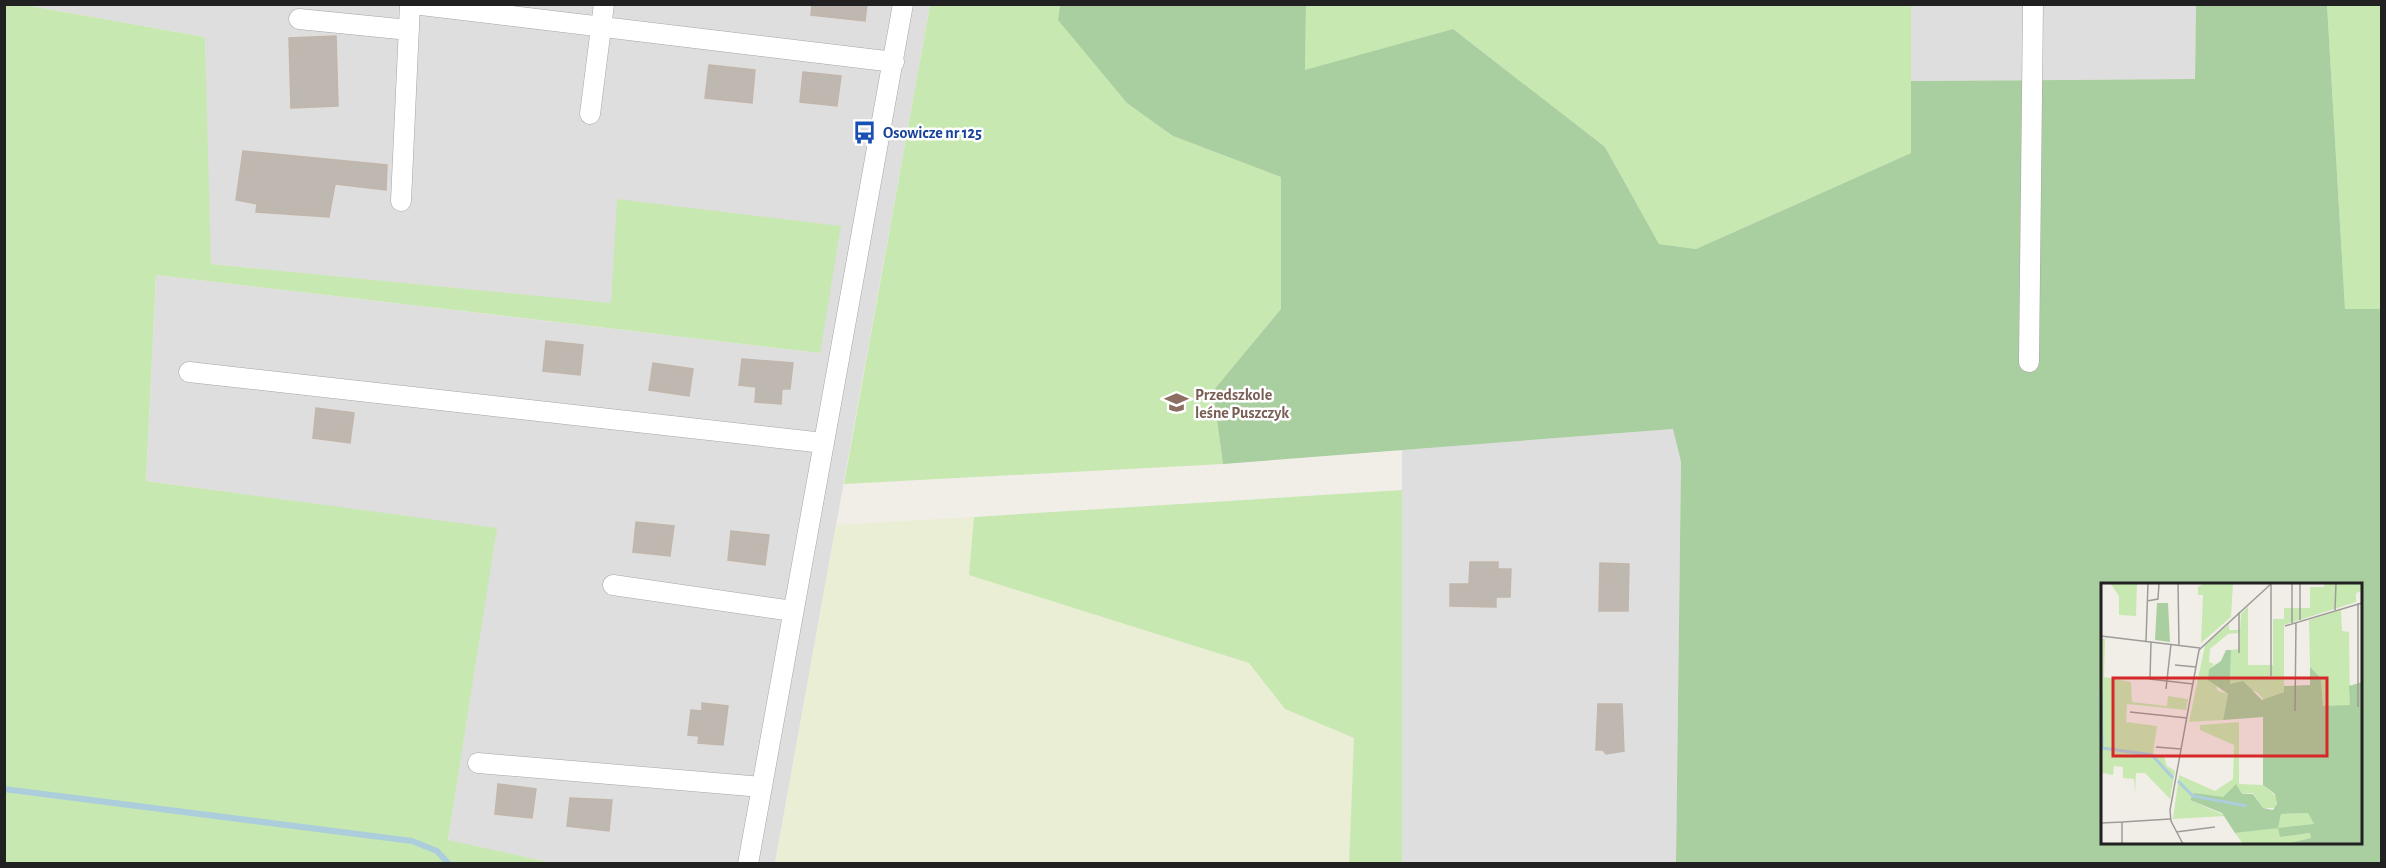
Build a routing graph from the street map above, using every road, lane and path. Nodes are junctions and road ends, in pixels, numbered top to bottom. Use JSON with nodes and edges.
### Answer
{"nodes":[{"id":1,"x":412,"y":4,"type":"edge"},
{"id":2,"x":604,"y":4,"type":"edge"},
{"id":3,"x":903,"y":4,"type":"edge"},
{"id":4,"x":2033,"y":4,"type":"edge"},
{"id":5,"x":299,"y":19,"type":"dead end"},
{"id":6,"x":601,"y":27,"type":"junction"},
{"id":7,"x":409,"y":30,"type":"junction"},
{"id":8,"x":894,"y":62,"type":"junction"},
{"id":9,"x":590,"y":114,"type":"dead end"},
{"id":10,"x":401,"y":201,"type":"dead end"},
{"id":11,"x":2029,"y":362,"type":"dead end"},
{"id":12,"x":189,"y":372,"type":"dead end"},
{"id":13,"x":824,"y":442,"type":"junction"},
{"id":14,"x":613,"y":585,"type":"dead end"},
{"id":15,"x":794,"y":611,"type":"junction"},
{"id":16,"x":478,"y":763,"type":"dead end"},
{"id":17,"x":762,"y":787,"type":"junction"},
{"id":18,"x":748,"y":864,"type":"edge"}],
"edges":[{"from":1,"to":6,"type":"street"},
{"from":1,"to":7,"type":"street"},
{"from":2,"to":6,"type":"street"},
{"from":3,"to":8,"type":"street"},
{"from":4,"to":11,"type":"street"},
{"from":5,"to":7,"type":"street"},
{"from":6,"to":8,"type":"street"},
{"from":6,"to":9,"type":"street"},
{"from":7,"to":10,"type":"street"},
{"from":8,"to":13,"type":"street"},
{"from":12,"to":13,"type":"street"},
{"from":13,"to":15,"type":"street"},
{"from":14,"to":15,"type":"street"},
{"from":15,"to":17,"type":"street"},
{"from":16,"to":17,"type":"street"},
{"from":17,"to":18,"type":"street"}]}
